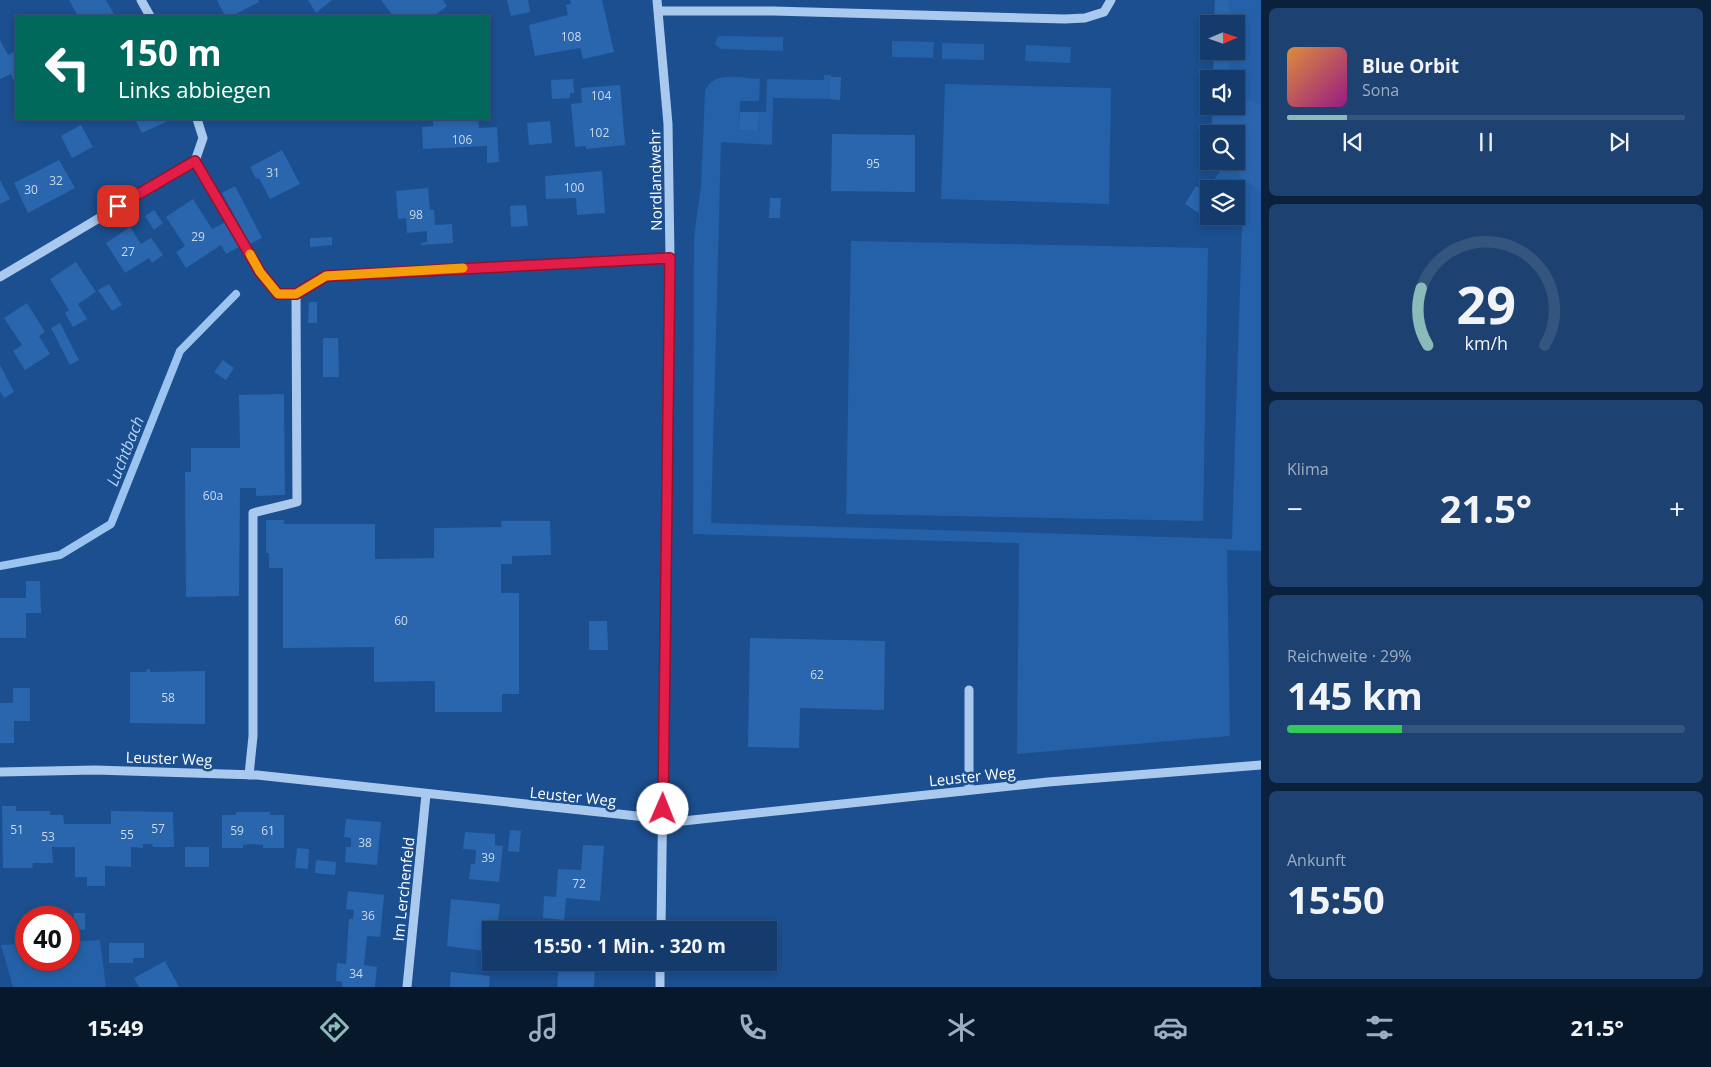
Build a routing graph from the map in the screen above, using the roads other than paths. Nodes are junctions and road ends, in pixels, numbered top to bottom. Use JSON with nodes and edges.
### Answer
{"nodes":[{"id":1,"x":141,"y":0,"type":"edge"},
{"id":2,"x":657,"y":0,"type":"edge"},
{"id":3,"x":1111,"y":0,"type":"edge"},
{"id":4,"x":659,"y":11,"type":"junction"},
{"id":5,"x":149,"y":15,"type":"edge"},
{"id":6,"x":197,"y":120,"type":"edge"},
{"id":7,"x":195,"y":161,"type":"junction"},
{"id":8,"x":670,"y":258,"type":"junction"},
{"id":9,"x":0,"y":277,"type":"edge"},
{"id":10,"x":296,"y":294,"type":"junction"},
{"id":11,"x":969,"y":690,"type":"dead end"},
{"id":12,"x":1261,"y":766,"type":"edge"},
{"id":13,"x":0,"y":772,"type":"edge"},
{"id":14,"x":249,"y":775,"type":"junction"},
{"id":15,"x":969,"y":790,"type":"junction"},
{"id":16,"x":426,"y":794,"type":"junction"},
{"id":17,"x":662,"y":820,"type":"junction"},
{"id":18,"x":661,"y":921,"type":"edge"},
{"id":19,"x":660,"y":971,"type":"edge"},
{"id":20,"x":407,"y":987,"type":"edge"},
{"id":21,"x":660,"y":987,"type":"edge"}],
"edges":[{"from":1,"to":5,"type":"street"},
{"from":2,"to":4,"type":"street","name":"Nordlandwehr"},
{"from":3,"to":4,"type":"street"},
{"from":4,"to":8,"type":"street","name":"Nordlandwehr"},
{"from":6,"to":7,"type":"street"},
{"from":7,"to":9,"type":"street"},
{"from":7,"to":10,"type":"street"},
{"from":8,"to":10,"type":"street"},
{"from":8,"to":17,"type":"street","name":"Nordlandwehr"},
{"from":10,"to":14,"type":"street"},
{"from":11,"to":15,"type":"street"},
{"from":12,"to":15,"type":"street","name":"Leuster Weg"},
{"from":13,"to":14,"type":"street","name":"Leuster Weg"},
{"from":14,"to":16,"type":"street","name":"Leuster Weg"},
{"from":15,"to":17,"type":"street","name":"Leuster Weg"},
{"from":16,"to":17,"type":"street","name":"Leuster Weg"},
{"from":16,"to":20,"type":"street","name":"Im Lerchenfeld"},
{"from":17,"to":18,"type":"street","name":"Nordlandwehr"},
{"from":19,"to":21,"type":"street"}]}
